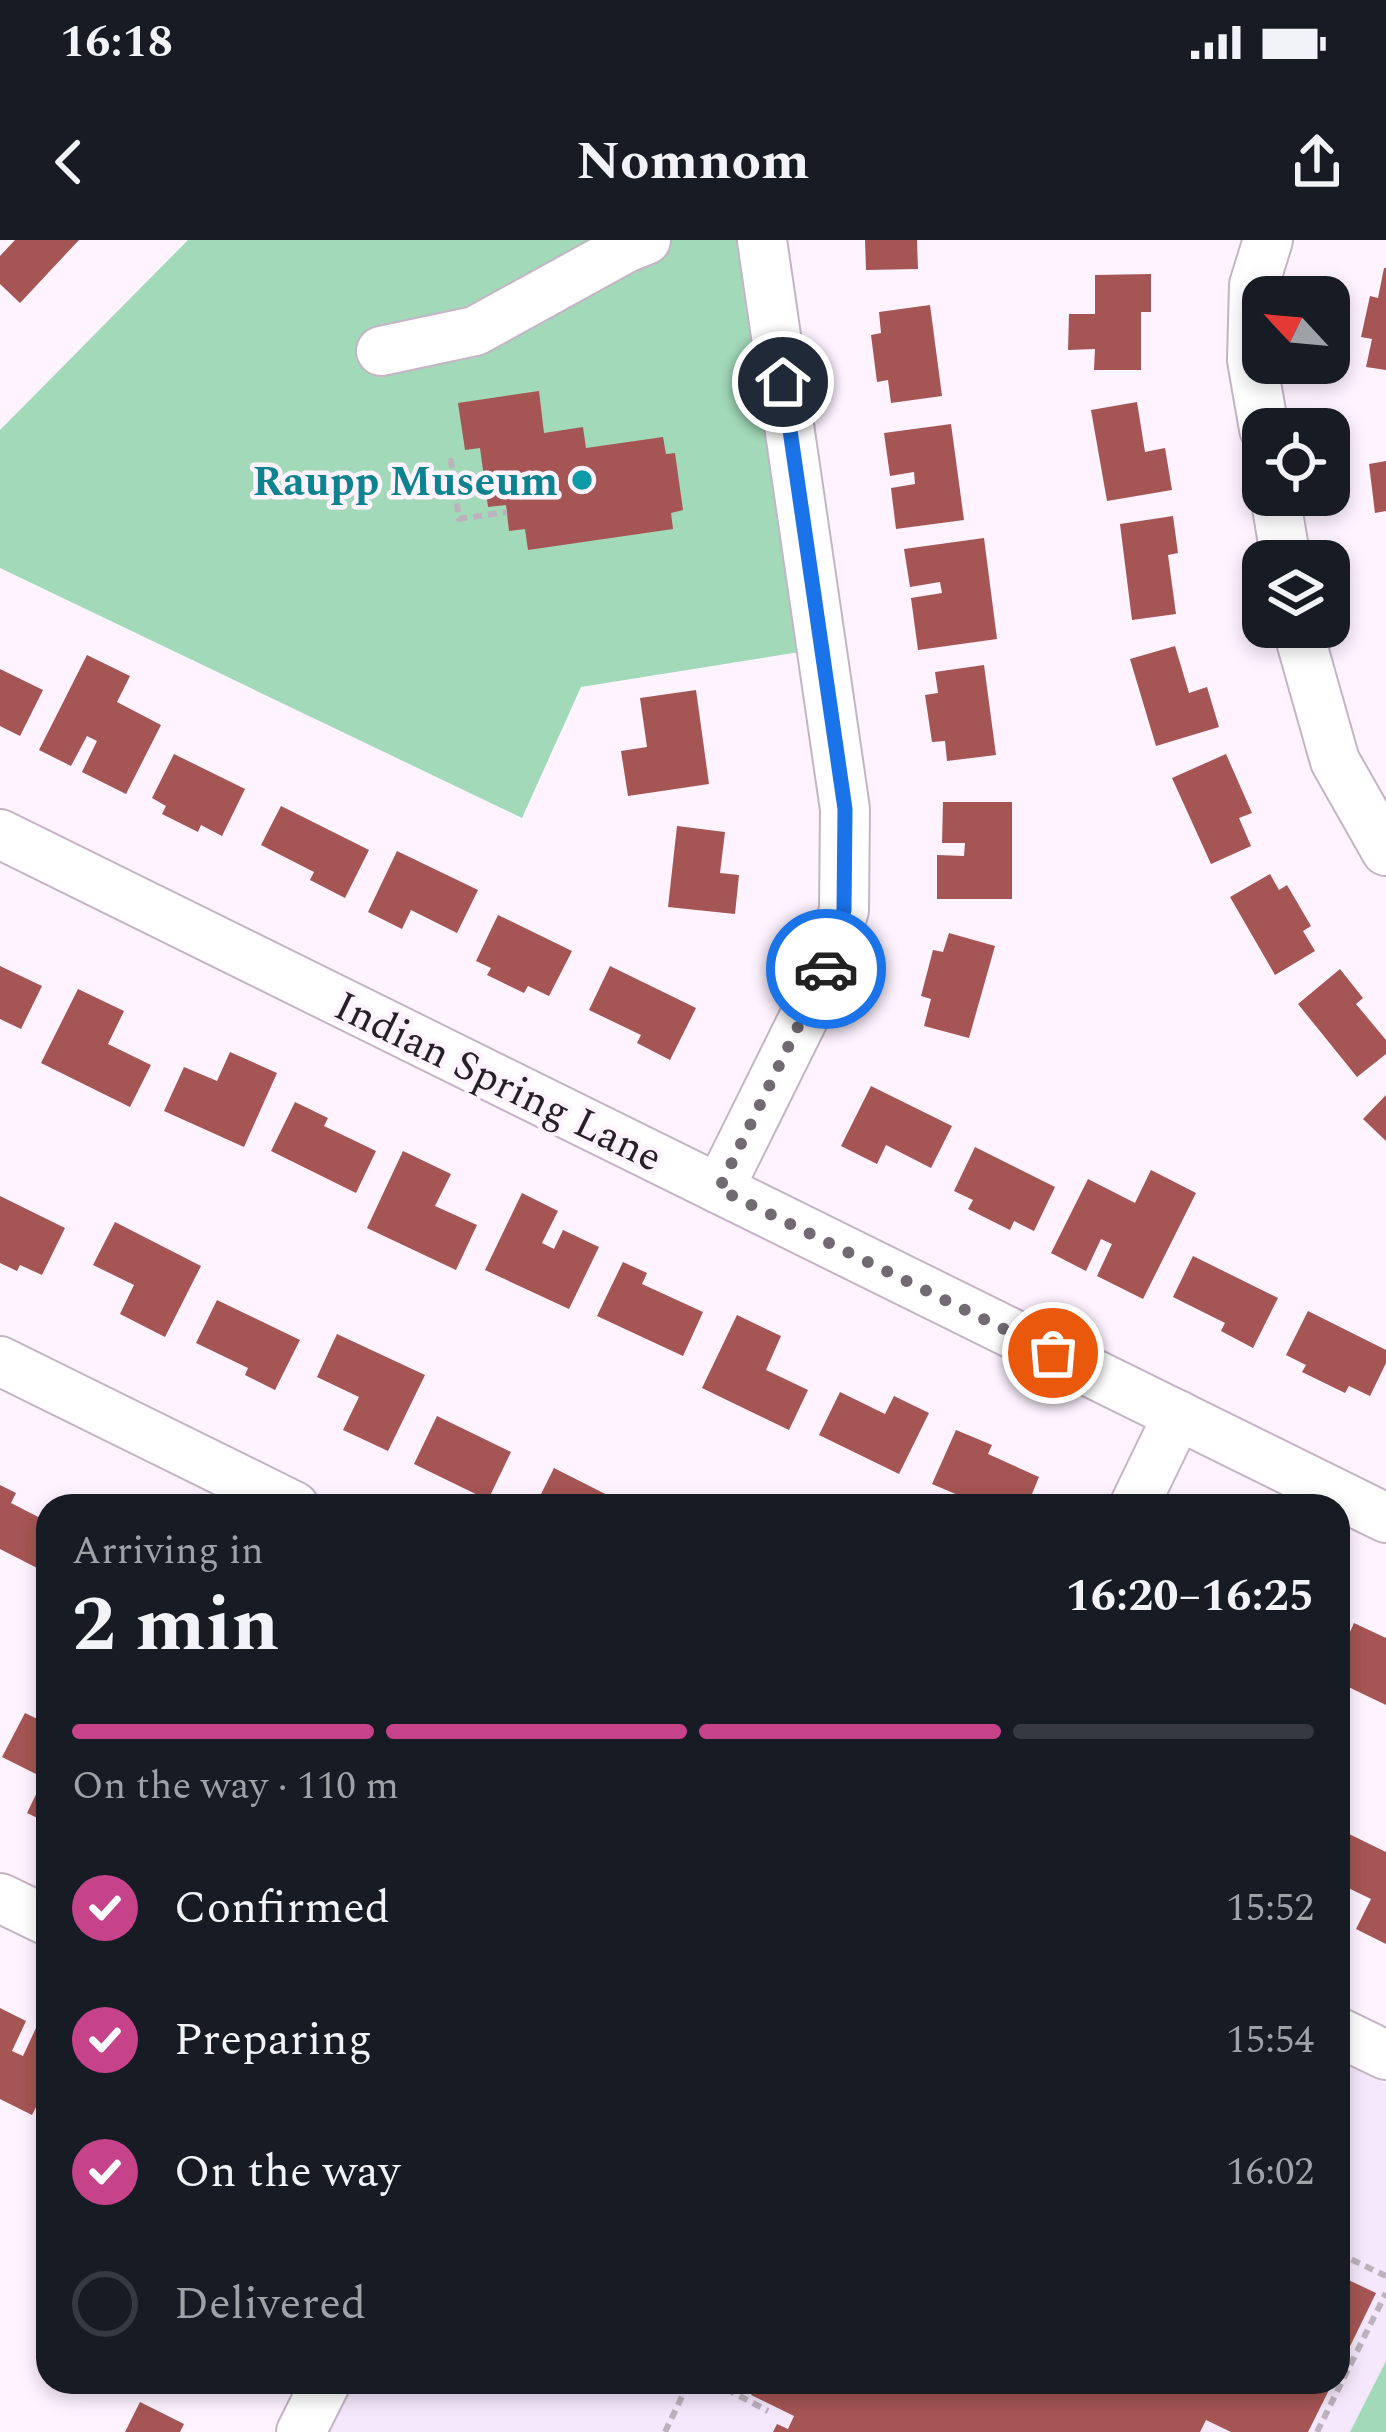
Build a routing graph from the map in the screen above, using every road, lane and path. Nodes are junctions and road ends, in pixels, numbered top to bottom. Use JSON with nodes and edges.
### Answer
{"nodes":[{"id":1,"x":646,"y":240,"type":"edge"},
{"id":2,"x":762,"y":240,"type":"edge"},
{"id":3,"x":1268,"y":240,"type":"edge"},
{"id":4,"x":381,"y":351,"type":"dead end"},
{"id":5,"x":1260,"y":408,"type":"edge"},
{"id":6,"x":448,"y":462,"type":"dead end"},
{"id":7,"x":506,"y":512,"type":"dead end"},
{"id":8,"x":1304,"y":648,"type":"edge"},
{"id":9,"x":0,"y":834,"type":"edge"},
{"id":10,"x":1386,"y":851,"type":"edge"},
{"id":11,"x":719,"y":1189,"type":"junction"},
{"id":12,"x":0,"y":1361,"type":"edge"},
{"id":13,"x":1178,"y":1415,"type":"junction"},
{"id":14,"x":271,"y":1494,"type":"edge"},
{"id":15,"x":1140,"y":1494,"type":"edge"},
{"id":16,"x":1339,"y":1494,"type":"edge"},
{"id":17,"x":1350,"y":1499,"type":"edge"},
{"id":18,"x":1386,"y":1517,"type":"edge"},
{"id":19,"x":0,"y":1898,"type":"edge"},
{"id":20,"x":36,"y":1915,"type":"edge"},
{"id":21,"x":1350,"y":2038,"type":"edge"},
{"id":22,"x":1386,"y":2055,"type":"edge"},
{"id":23,"x":1350,"y":2259,"type":"edge"},
{"id":24,"x":1386,"y":2276,"type":"edge"},
{"id":25,"x":1386,"y":2293,"type":"edge"},
{"id":26,"x":1350,"y":2366,"type":"edge"},
{"id":27,"x":320,"y":2394,"type":"edge"},
{"id":28,"x":683,"y":2394,"type":"edge"},
{"id":29,"x":736,"y":2394,"type":"edge"},
{"id":30,"x":1336,"y":2394,"type":"edge"},
{"id":31,"x":768,"y":2411,"type":"dead end"},
{"id":32,"x":301,"y":2432,"type":"edge"},
{"id":33,"x":665,"y":2432,"type":"edge"},
{"id":34,"x":1317,"y":2432,"type":"edge"}],
"edges":[{"from":1,"to":4,"type":"street"},
{"from":2,"to":11,"type":"street"},
{"from":3,"to":5,"type":"street"},
{"from":6,"to":7,"type":"path"},
{"from":8,"to":10,"type":"street"},
{"from":9,"to":11,"type":"street","name":"Indian Spring Lane"},
{"from":11,"to":13,"type":"street","name":"Indian Spring Lane"},
{"from":12,"to":14,"type":"street"},
{"from":13,"to":15,"type":"street"},
{"from":13,"to":16,"type":"street","name":"Indian Spring Lane"},
{"from":17,"to":18,"type":"street","name":"Indian Spring Lane"},
{"from":19,"to":20,"type":"street"},
{"from":21,"to":22,"type":"street"},
{"from":23,"to":24,"type":"path"},
{"from":25,"to":26,"type":"path"},
{"from":27,"to":32,"type":"street"},
{"from":28,"to":33,"type":"path"},
{"from":29,"to":31,"type":"path"},
{"from":30,"to":34,"type":"path"}]}
